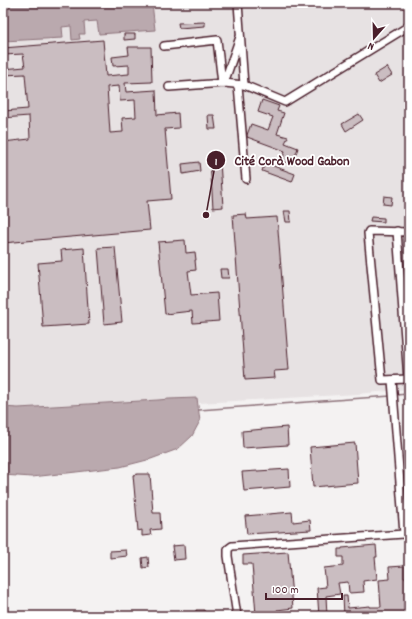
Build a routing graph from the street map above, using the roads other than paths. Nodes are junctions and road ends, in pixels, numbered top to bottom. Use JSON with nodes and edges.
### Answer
{"nodes":[{"id":1,"x":238,"y":3,"type":"edge"},
{"id":2,"x":409,"y":26,"type":"edge"},
{"id":3,"x":241,"y":34,"type":"junction"},
{"id":4,"x":164,"y":46,"type":"dead end"},
{"id":5,"x":223,"y":83,"type":"junction"},
{"id":6,"x":241,"y":85,"type":"junction"},
{"id":7,"x":169,"y":87,"type":"dead end"},
{"id":8,"x":246,"y":179,"type":"dead end"},
{"id":9,"x":397,"y":231,"type":"junction"},
{"id":10,"x":409,"y":232,"type":"edge"},
{"id":11,"x":408,"y":379,"type":"edge"},
{"id":12,"x":392,"y":382,"type":"junction"},
{"id":13,"x":236,"y":616,"type":"edge"}],
"edges":[{"from":1,"to":3,"type":"street"},
{"from":2,"to":6,"type":"street"},
{"from":3,"to":5,"type":"street"},
{"from":3,"to":6,"type":"street"},
{"from":4,"to":5,"type":"street"},
{"from":5,"to":6,"type":"street"},
{"from":5,"to":7,"type":"street"},
{"from":6,"to":8,"type":"street"},
{"from":9,"to":10,"type":"street"},
{"from":9,"to":11,"type":"street"},
{"from":9,"to":12,"type":"street"},
{"from":11,"to":12,"type":"street"},
{"from":12,"to":13,"type":"street"}]}
